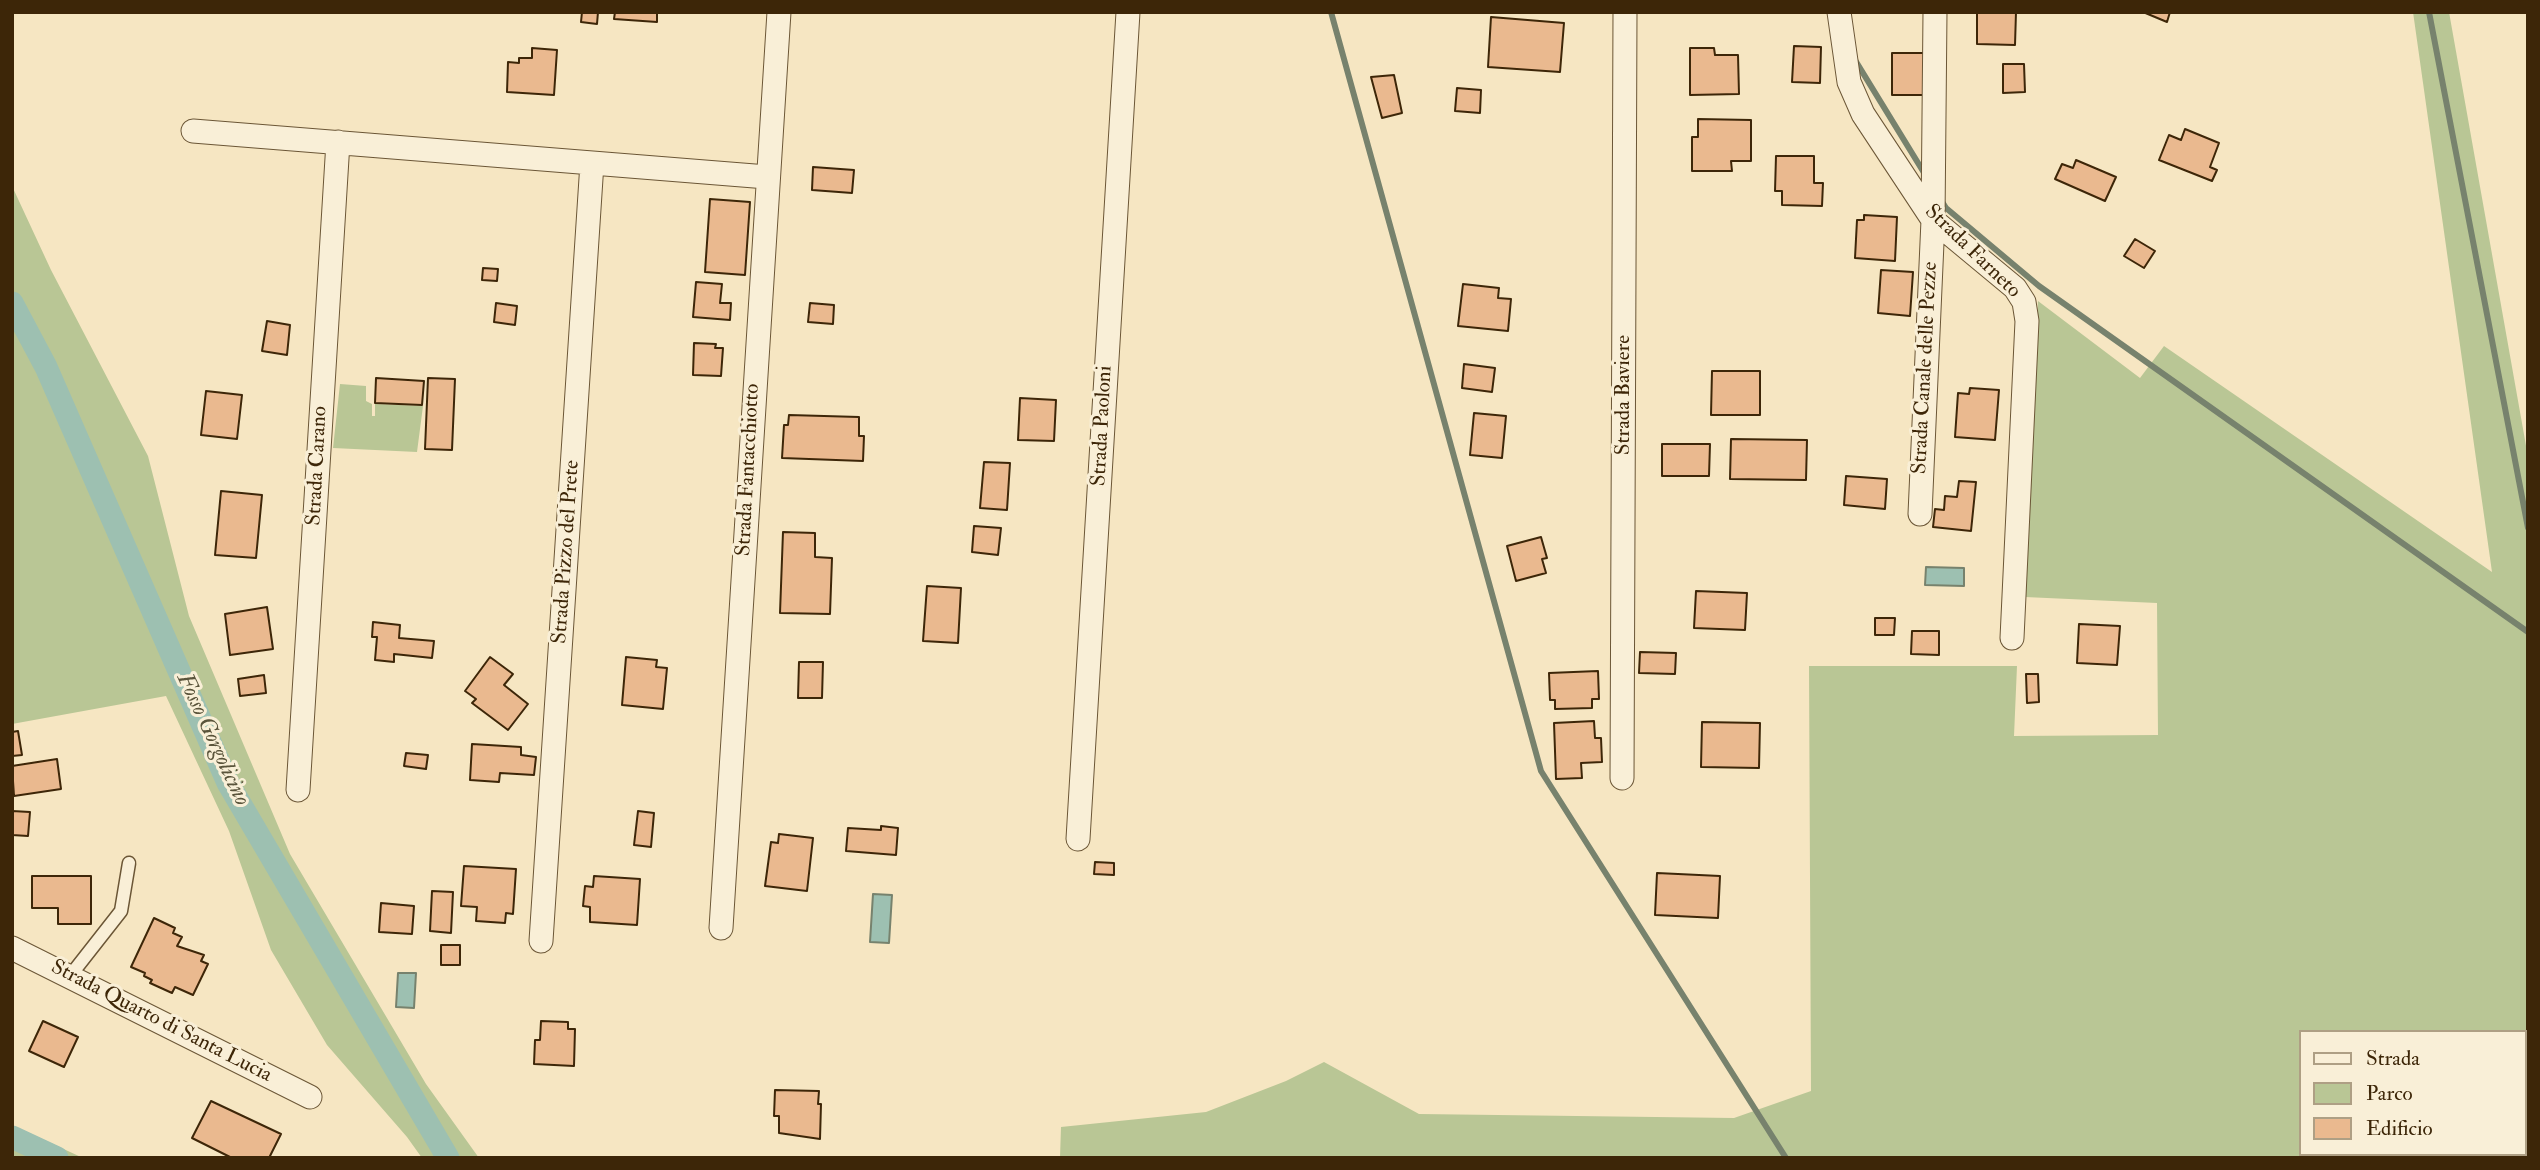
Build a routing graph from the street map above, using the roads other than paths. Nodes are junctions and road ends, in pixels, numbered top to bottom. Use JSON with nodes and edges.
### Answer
{"nodes":[{"id":1,"x":779,"y":12,"type":"edge"},
{"id":2,"x":1128,"y":12,"type":"edge"},
{"id":3,"x":1625,"y":12,"type":"edge"},
{"id":4,"x":1936,"y":12,"type":"edge"},
{"id":5,"x":1839,"y":13,"type":"edge"},
{"id":6,"x":193,"y":131,"type":"dead end"},
{"id":7,"x":338,"y":142,"type":"junction"},
{"id":8,"x":592,"y":163,"type":"junction"},
{"id":9,"x":767,"y":177,"type":"junction"},
{"id":10,"x":1933,"y":220,"type":"junction"},
{"id":11,"x":1920,"y":514,"type":"dead end"},
{"id":12,"x":2012,"y":638,"type":"dead end"},
{"id":13,"x":1622,"y":778,"type":"dead end"},
{"id":14,"x":298,"y":790,"type":"dead end"},
{"id":15,"x":1078,"y":839,"type":"dead end"},
{"id":16,"x":129,"y":863,"type":"dead end"},
{"id":17,"x":721,"y":928,"type":"dead end"},
{"id":18,"x":541,"y":941,"type":"dead end"},
{"id":19,"x":12,"y":948,"type":"edge"},
{"id":20,"x":70,"y":976,"type":"junction"},
{"id":21,"x":310,"y":1097,"type":"dead end"}],
"edges":[{"from":1,"to":9,"type":"street","name":"Strada Fantacchiotto"},
{"from":2,"to":15,"type":"street","name":"Strada Paoloni"},
{"from":3,"to":13,"type":"street","name":"Strada Baviere"},
{"from":4,"to":10,"type":"street","name":"Strada Canale delle Pezze"},
{"from":5,"to":10,"type":"street","name":"Strada Farneto"},
{"from":6,"to":7,"type":"street"},
{"from":7,"to":8,"type":"street"},
{"from":7,"to":14,"type":"street","name":"Strada Carano"},
{"from":8,"to":9,"type":"street"},
{"from":8,"to":18,"type":"street","name":"Strada Pizzo del Prete"},
{"from":9,"to":17,"type":"street","name":"Strada Fantacchiotto"},
{"from":10,"to":11,"type":"street","name":"Strada Canale delle Pezze"},
{"from":10,"to":12,"type":"street","name":"Strada Farneto"},
{"from":16,"to":20,"type":"lane"},
{"from":19,"to":20,"type":"street","name":"Strada Quarto di Santa Lucia"},
{"from":20,"to":21,"type":"street","name":"Strada Quarto di Santa Lucia"}]}
